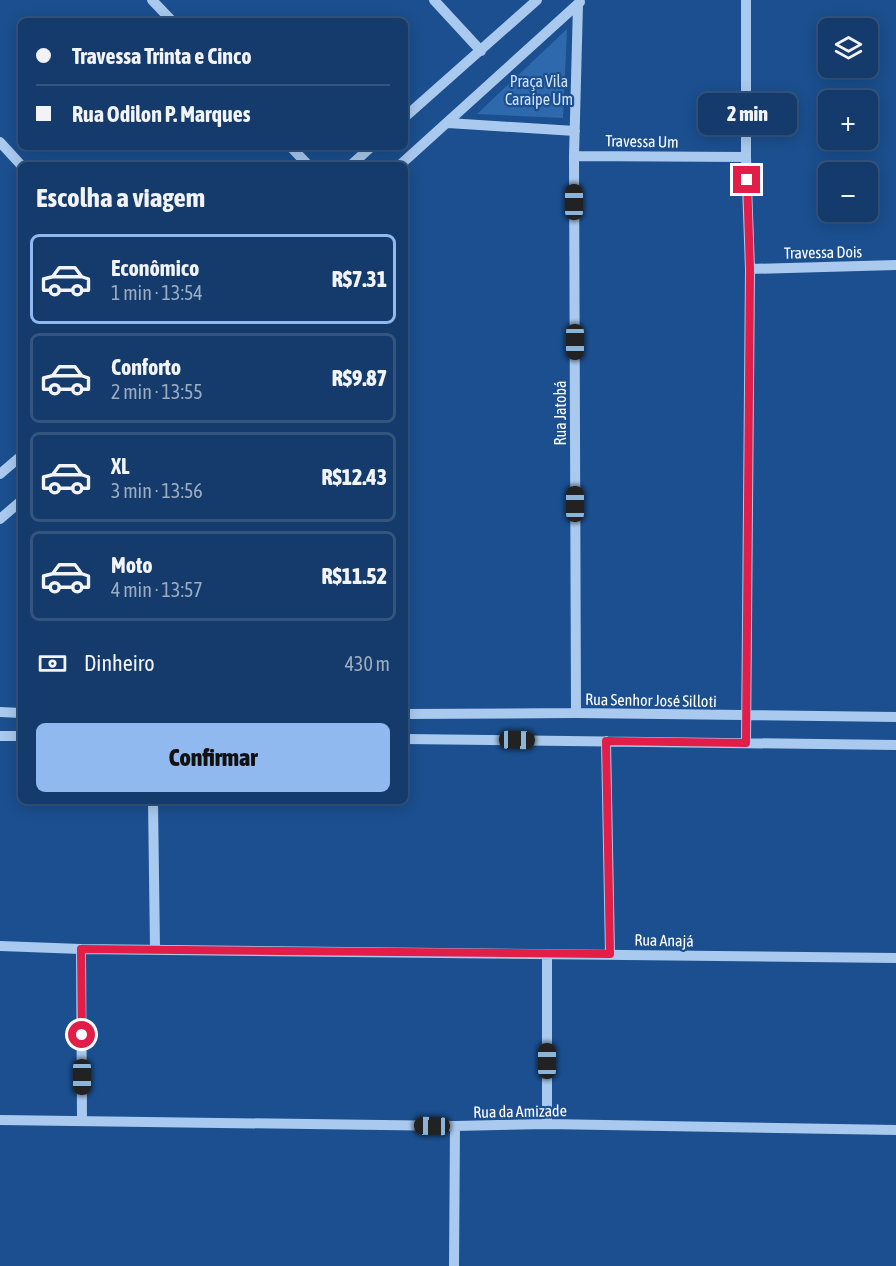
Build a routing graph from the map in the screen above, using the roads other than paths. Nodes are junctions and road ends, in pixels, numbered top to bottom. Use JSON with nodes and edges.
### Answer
{"nodes":[{"id":1,"x":152,"y":0,"type":"edge"},
{"id":2,"x":434,"y":0,"type":"edge"},
{"id":3,"x":537,"y":0,"type":"edge"},
{"id":4,"x":746,"y":0,"type":"edge"},
{"id":5,"x":580,"y":2,"type":"edge"},
{"id":6,"x":168,"y":18,"type":"edge"},
{"id":7,"x":481,"y":51,"type":"junction"},
{"id":8,"x":408,"y":114,"type":"edge"},
{"id":9,"x":448,"y":123,"type":"junction"},
{"id":10,"x":575,"y":131,"type":"junction"},
{"id":11,"x":0,"y":142,"type":"edge"},
{"id":12,"x":294,"y":150,"type":"edge"},
{"id":13,"x":368,"y":150,"type":"edge"},
{"id":14,"x":574,"y":156,"type":"junction"},
{"id":15,"x":746,"y":157,"type":"junction"},
{"id":16,"x":18,"y":162,"type":"edge"},
{"id":17,"x":305,"y":162,"type":"edge"},
{"id":18,"x":354,"y":162,"type":"edge"},
{"id":19,"x":403,"y":162,"type":"edge"},
{"id":20,"x":896,"y":265,"type":"edge"},
{"id":21,"x":750,"y":269,"type":"junction"},
{"id":22,"x":18,"y":459,"type":"edge"},
{"id":23,"x":0,"y":474,"type":"edge"},
{"id":24,"x":18,"y":504,"type":"edge"},
{"id":25,"x":0,"y":519,"type":"edge"},
{"id":26,"x":0,"y":712,"type":"edge"},
{"id":27,"x":18,"y":712,"type":"edge"},
{"id":28,"x":576,"y":713,"type":"junction"},
{"id":29,"x":408,"y":714,"type":"edge"},
{"id":30,"x":746,"y":716,"type":"junction"},
{"id":31,"x":896,"y":717,"type":"edge"},
{"id":32,"x":0,"y":736,"type":"edge"},
{"id":33,"x":18,"y":736,"type":"edge"},
{"id":34,"x":408,"y":739,"type":"edge"},
{"id":35,"x":606,"y":741,"type":"junction"},
{"id":36,"x":746,"y":743,"type":"junction"},
{"id":37,"x":896,"y":745,"type":"edge"},
{"id":38,"x":153,"y":804,"type":"edge"},
{"id":39,"x":0,"y":946,"type":"edge"},
{"id":40,"x":81,"y":949,"type":"junction"},
{"id":41,"x":155,"y":949,"type":"junction"},
{"id":42,"x":547,"y":954,"type":"junction"},
{"id":43,"x":610,"y":954,"type":"junction"},
{"id":44,"x":896,"y":958,"type":"edge"},
{"id":45,"x":0,"y":1120,"type":"edge"},
{"id":46,"x":82,"y":1120,"type":"junction"},
{"id":47,"x":547,"y":1124,"type":"junction"},
{"id":48,"x":455,"y":1126,"type":"junction"},
{"id":49,"x":896,"y":1130,"type":"edge"},
{"id":50,"x":454,"y":1266,"type":"edge"}],
"edges":[{"from":1,"to":6,"type":"street"},
{"from":2,"to":7,"type":"street"},
{"from":3,"to":7,"type":"street"},
{"from":4,"to":15,"type":"street"},
{"from":5,"to":9,"type":"street"},
{"from":5,"to":10,"type":"street","name":"Rua Jatobá"},
{"from":7,"to":8,"type":"street"},
{"from":9,"to":10,"type":"street"},
{"from":9,"to":19,"type":"street"},
{"from":10,"to":14,"type":"street","name":"Rua Jatobá"},
{"from":11,"to":16,"type":"street"},
{"from":12,"to":17,"type":"street"},
{"from":13,"to":18,"type":"street"},
{"from":14,"to":15,"type":"street","name":"Travessa Um"},
{"from":14,"to":28,"type":"street","name":"Rua Jatobá"},
{"from":15,"to":21,"type":"street"},
{"from":20,"to":21,"type":"street","name":"Travessa Dois"},
{"from":21,"to":30,"type":"street"},
{"from":22,"to":23,"type":"street"},
{"from":24,"to":25,"type":"street"},
{"from":26,"to":27,"type":"street"},
{"from":28,"to":29,"type":"street","name":"Rua Senhor José Silloti"},
{"from":28,"to":30,"type":"street","name":"Rua Senhor José Silloti"},
{"from":30,"to":31,"type":"street","name":"Rua Senhor José Silloti"},
{"from":30,"to":36,"type":"street"},
{"from":32,"to":33,"type":"street"},
{"from":34,"to":35,"type":"street"},
{"from":35,"to":36,"type":"street"},
{"from":35,"to":43,"type":"street"},
{"from":36,"to":37,"type":"street"},
{"from":38,"to":41,"type":"street"},
{"from":39,"to":40,"type":"street","name":"Rua Anajá"},
{"from":40,"to":41,"type":"street","name":"Rua Anajá"},
{"from":40,"to":46,"type":"street"},
{"from":41,"to":42,"type":"street","name":"Rua Anajá"},
{"from":42,"to":43,"type":"street","name":"Rua Anajá"},
{"from":42,"to":47,"type":"street"},
{"from":43,"to":44,"type":"street","name":"Rua Anajá"},
{"from":45,"to":46,"type":"street","name":"Rua da Amizade"},
{"from":46,"to":48,"type":"street","name":"Rua da Amizade"},
{"from":47,"to":48,"type":"street","name":"Rua da Amizade"},
{"from":47,"to":49,"type":"street","name":"Rua da Amizade"},
{"from":48,"to":50,"type":"street"}]}
